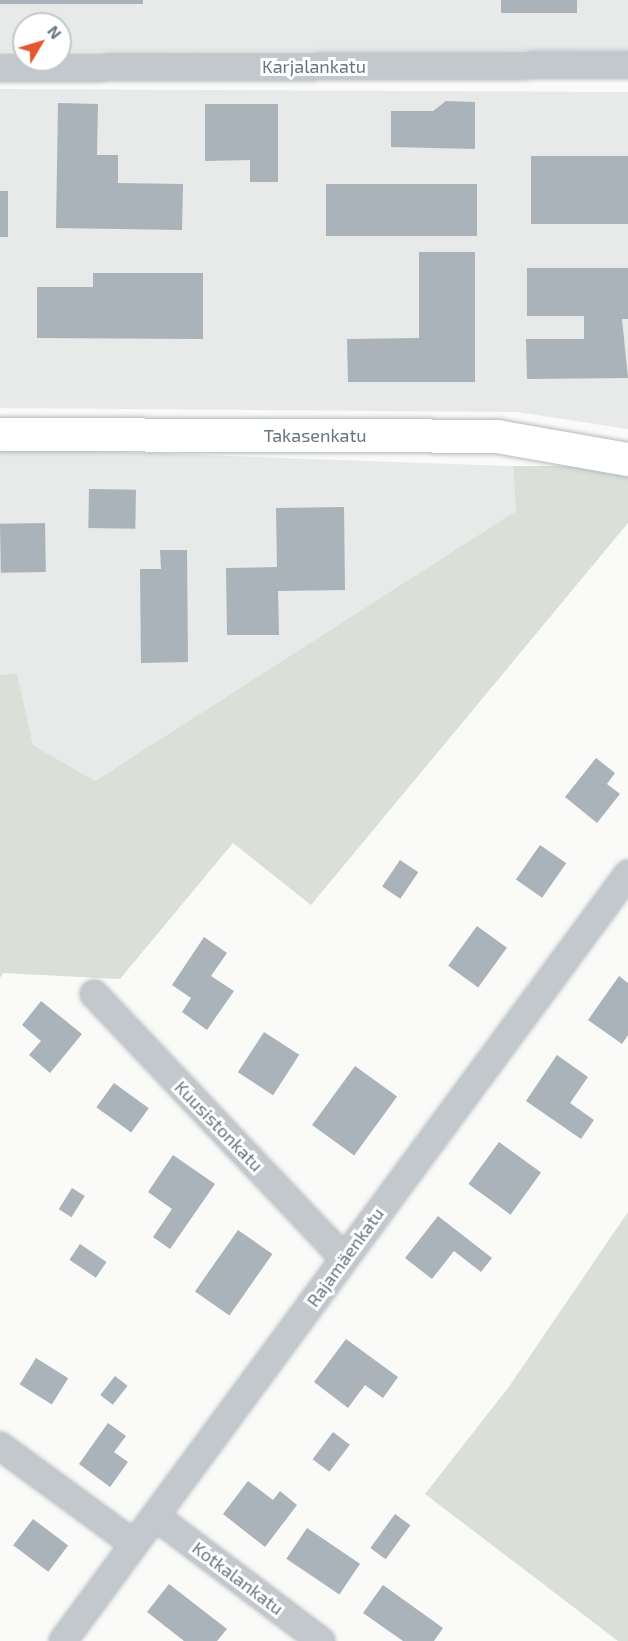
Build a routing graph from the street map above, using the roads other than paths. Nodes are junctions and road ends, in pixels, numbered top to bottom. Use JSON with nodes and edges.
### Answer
{"nodes":[{"id":1,"x":628,"y":64,"type":"edge"},
{"id":2,"x":0,"y":68,"type":"edge"},
{"id":3,"x":0,"y":434,"type":"edge"},
{"id":4,"x":628,"y":459,"type":"edge"},
{"id":5,"x":628,"y":874,"type":"edge"},
{"id":6,"x":94,"y":994,"type":"dead end"},
{"id":7,"x":344,"y":1258,"type":"junction"},
{"id":8,"x":0,"y":1446,"type":"edge"},
{"id":9,"x":155,"y":1516,"type":"junction"},
{"id":10,"x":134,"y":1544,"type":"junction"},
{"id":11,"x":63,"y":1641,"type":"edge"},
{"id":12,"x":321,"y":1641,"type":"edge"}],
"edges":[{"from":1,"to":2,"type":"street","name":"Karjalankatu"},
{"from":3,"to":4,"type":"street","name":"Takasenkatu"},
{"from":5,"to":7,"type":"street","name":"Rajamäenkatu"},
{"from":6,"to":7,"type":"street","name":"Kuusistonkatu"},
{"from":7,"to":9,"type":"street","name":"Rajamäenkatu"},
{"from":8,"to":10,"type":"street"},
{"from":9,"to":10,"type":"street","name":"Rajamäenkatu"},
{"from":9,"to":12,"type":"street","name":"Kotkalankatu"},
{"from":10,"to":11,"type":"street","name":"Rajamäenkatu"}]}
